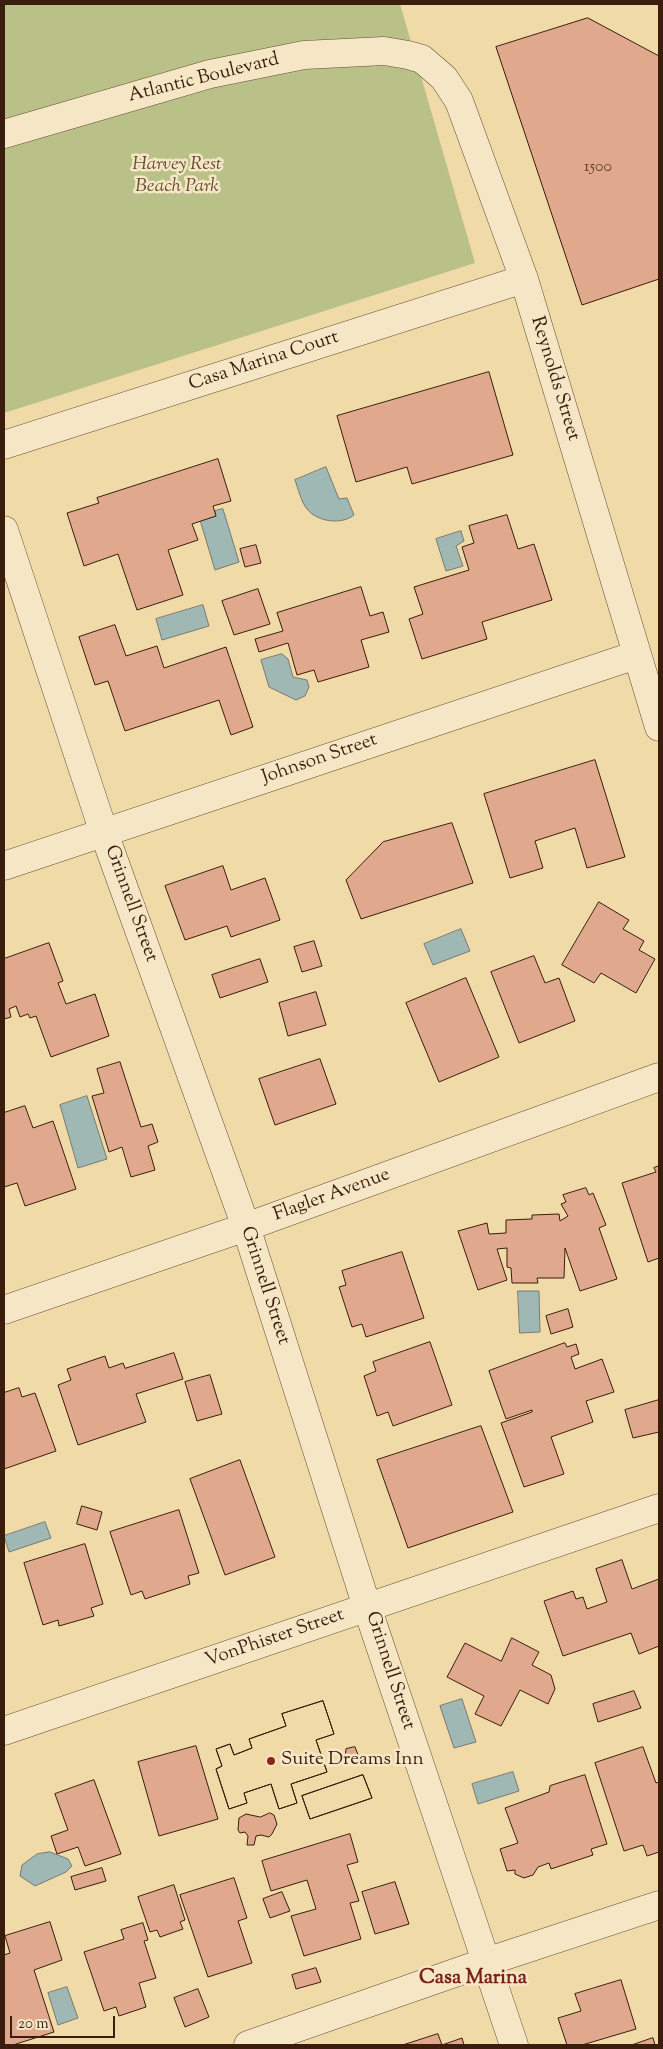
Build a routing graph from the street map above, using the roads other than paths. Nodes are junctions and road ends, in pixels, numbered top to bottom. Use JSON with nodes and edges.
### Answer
{"nodes":[{"id":1,"x":408,"y":55,"type":"joint"},
{"id":2,"x":4,"y":134,"type":"edge"},
{"id":3,"x":524,"y":279,"type":"junction"},
{"id":4,"x":4,"y":445,"type":"edge"},
{"id":5,"x":4,"y":530,"type":"edge"},
{"id":6,"x":636,"y":655,"type":"junction"},
{"id":7,"x":652,"y":679,"type":"edge"},
{"id":8,"x":659,"y":727,"type":"edge"},
{"id":9,"x":104,"y":833,"type":"junction"},
{"id":10,"x":4,"y":866,"type":"edge"},
{"id":11,"x":659,"y":1077,"type":"edge"},
{"id":12,"x":246,"y":1227,"type":"junction"},
{"id":13,"x":4,"y":1310,"type":"edge"},
{"id":14,"x":659,"y":1508,"type":"edge"},
{"id":15,"x":367,"y":1607,"type":"junction"},
{"id":16,"x":4,"y":1730,"type":"edge"},
{"id":17,"x":659,"y":1904,"type":"edge"},
{"id":18,"x":486,"y":1962,"type":"junction"},
{"id":19,"x":248,"y":2045,"type":"edge"},
{"id":20,"x":514,"y":2045,"type":"edge"}],
"edges":[{"from":1,"to":2,"type":"street","name":"Atlantic Boulevard"},
{"from":1,"to":3,"type":"street","name":"Reynolds Street"},
{"from":3,"to":4,"type":"street","name":"Casa Marina Court"},
{"from":3,"to":6,"type":"street","name":"Reynolds Street"},
{"from":5,"to":9,"type":"street","name":"Grinnell Street"},
{"from":6,"to":7,"type":"street","name":"Reynolds Street"},
{"from":6,"to":9,"type":"street","name":"Johnson Street"},
{"from":7,"to":8,"type":"street","name":"Reynolds Street"},
{"from":9,"to":10,"type":"street","name":"Johnson Street"},
{"from":9,"to":12,"type":"street","name":"Grinnell Street"},
{"from":11,"to":12,"type":"street","name":"Flagler Avenue"},
{"from":12,"to":13,"type":"street","name":"Flagler Avenue"},
{"from":12,"to":15,"type":"street","name":"Grinnell Street"},
{"from":14,"to":15,"type":"street","name":"VonPhister Street"},
{"from":15,"to":16,"type":"street","name":"VonPhister Street"},
{"from":15,"to":18,"type":"street","name":"Grinnell Street"},
{"from":17,"to":18,"type":"street"},
{"from":18,"to":19,"type":"street"},
{"from":18,"to":20,"type":"street","name":"Grinnell Street"}]}
